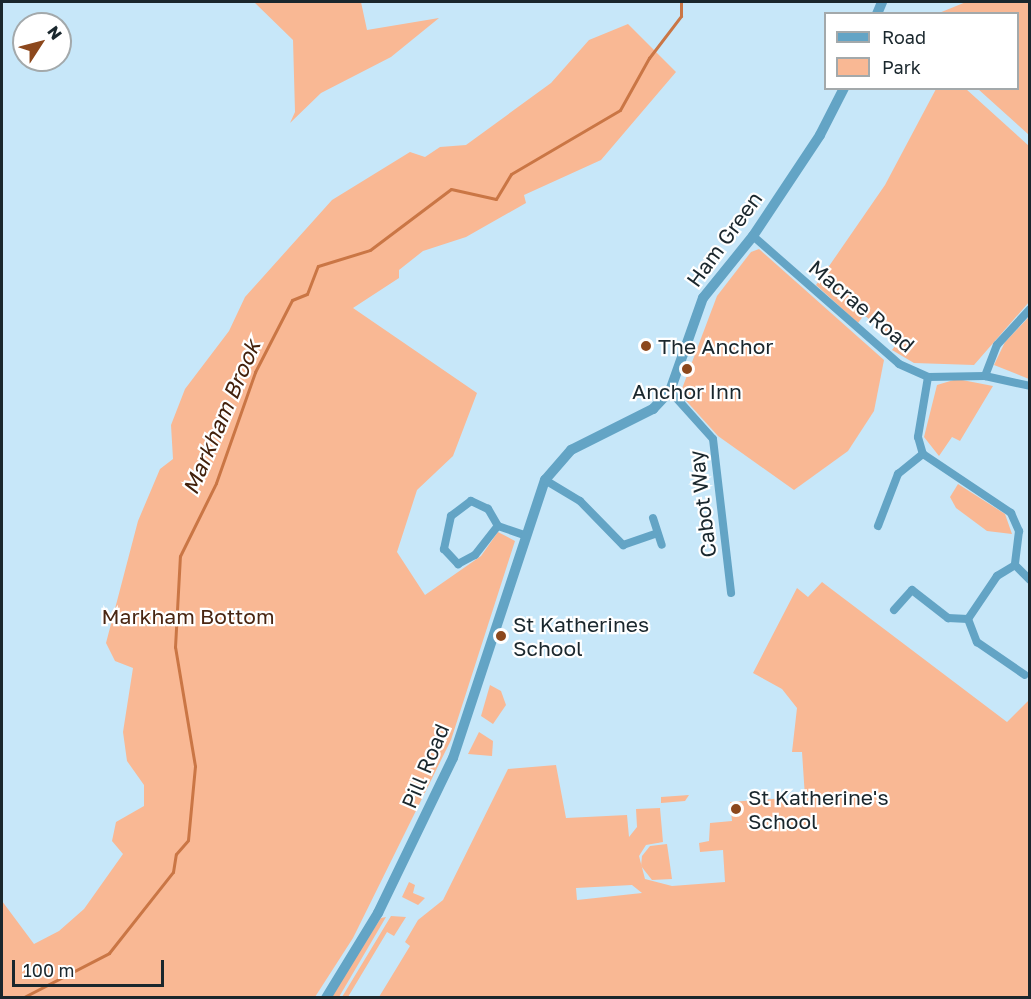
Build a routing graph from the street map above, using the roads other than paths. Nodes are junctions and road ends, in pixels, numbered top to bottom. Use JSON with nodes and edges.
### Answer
{"nodes":[{"id":1,"x":843,"y":90,"type":"edge"},
{"id":2,"x":753,"y":236,"type":"junction"},
{"id":3,"x":1029,"y":309,"type":"edge"},
{"id":4,"x":928,"y":376,"type":"junction"},
{"id":5,"x":985,"y":376,"type":"junction"},
{"id":6,"x":1029,"y":386,"type":"edge"},
{"id":7,"x":670,"y":391,"type":"junction"},
{"id":8,"x":923,"y":454,"type":"junction"},
{"id":9,"x":545,"y":480,"type":"junction"},
{"id":10,"x":653,"y":518,"type":"dead end"},
{"id":11,"x":498,"y":526,"type":"junction"},
{"id":12,"x":878,"y":526,"type":"dead end"},
{"id":13,"x":657,"y":533,"type":"junction"},
{"id":14,"x":524,"y":535,"type":"junction"},
{"id":15,"x":662,"y":544,"type":"dead end"},
{"id":16,"x":1015,"y":565,"type":"junction"},
{"id":17,"x":1029,"y":580,"type":"edge"},
{"id":18,"x":731,"y":593,"type":"dead end"},
{"id":19,"x":894,"y":610,"type":"dead end"},
{"id":20,"x":968,"y":619,"type":"junction"},
{"id":21,"x":1025,"y":675,"type":"dead end"},
{"id":22,"x":326,"y":998,"type":"edge"}],
"edges":[{"from":1,"to":2,"type":"street","name":"Ham Green"},
{"from":2,"to":4,"type":"street","name":"Macrae Road"},
{"from":2,"to":7,"type":"street","name":"Ham Green"},
{"from":3,"to":5,"type":"street"},
{"from":4,"to":5,"type":"street","name":"Macrae Road"},
{"from":4,"to":8,"type":"street"},
{"from":5,"to":6,"type":"street","name":"Macrae Road"},
{"from":7,"to":9,"type":"street"},
{"from":7,"to":18,"type":"street","name":"Cabot Way"},
{"from":8,"to":12,"type":"street"},
{"from":8,"to":16,"type":"street"},
{"from":9,"to":13,"type":"street"},
{"from":9,"to":14,"type":"street"},
{"from":10,"to":13,"type":"street"},
{"from":11,"to":11,"type":"street"},
{"from":11,"to":14,"type":"street"},
{"from":13,"to":15,"type":"street"},
{"from":14,"to":22,"type":"street","name":"Pill Road"},
{"from":16,"to":17,"type":"street"},
{"from":16,"to":20,"type":"street"},
{"from":19,"to":20,"type":"street"},
{"from":20,"to":21,"type":"street"}]}
